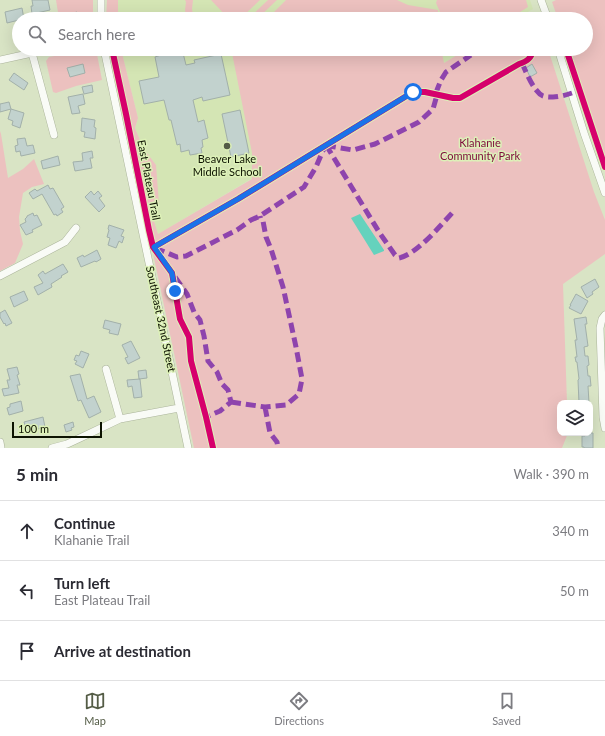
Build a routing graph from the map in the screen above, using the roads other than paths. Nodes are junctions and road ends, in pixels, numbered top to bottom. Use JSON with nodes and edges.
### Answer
{"nodes":[{"id":1,"x":101,"y":0,"type":"edge"},
{"id":2,"x":541,"y":0,"type":"edge"},
{"id":3,"x":101,"y":12,"type":"edge"},
{"id":4,"x":545,"y":12,"type":"edge"},
{"id":5,"x":18,"y":56,"type":"edge"},
{"id":6,"x":33,"y":56,"type":"edge"},
{"id":7,"x":105,"y":56,"type":"edge"},
{"id":8,"x":560,"y":56,"type":"edge"},
{"id":9,"x":0,"y":60,"type":"edge"},
{"id":10,"x":54,"y":135,"type":"dead end"},
{"id":11,"x":605,"y":193,"type":"edge"},
{"id":12,"x":76,"y":228,"type":"dead end"},
{"id":13,"x":0,"y":276,"type":"edge"},
{"id":14,"x":605,"y":315,"type":"edge"},
{"id":15,"x":106,"y":369,"type":"dead end"},
{"id":16,"x":179,"y":408,"type":"junction"},
{"id":17,"x":120,"y":419,"type":"junction"},
{"id":18,"x":605,"y":428,"type":"edge"},
{"id":19,"x":0,"y":442,"type":"edge"},
{"id":20,"x":1,"y":448,"type":"edge"},
{"id":21,"x":52,"y":448,"type":"edge"},
{"id":22,"x":188,"y":448,"type":"edge"}],
"edges":[{"from":1,"to":3,"type":"street"},
{"from":2,"to":4,"type":"street"},
{"from":5,"to":9,"type":"street"},
{"from":6,"to":10,"type":"street"},
{"from":7,"to":16,"type":"street","name":"Southeast 32nd Street"},
{"from":8,"to":11,"type":"street"},
{"from":12,"to":13,"type":"street"},
{"from":14,"to":18,"type":"street"},
{"from":15,"to":17,"type":"street"},
{"from":16,"to":17,"type":"street"},
{"from":16,"to":22,"type":"street","name":"Southeast 32nd Street"},
{"from":17,"to":21,"type":"street"},
{"from":19,"to":20,"type":"street"}]}
